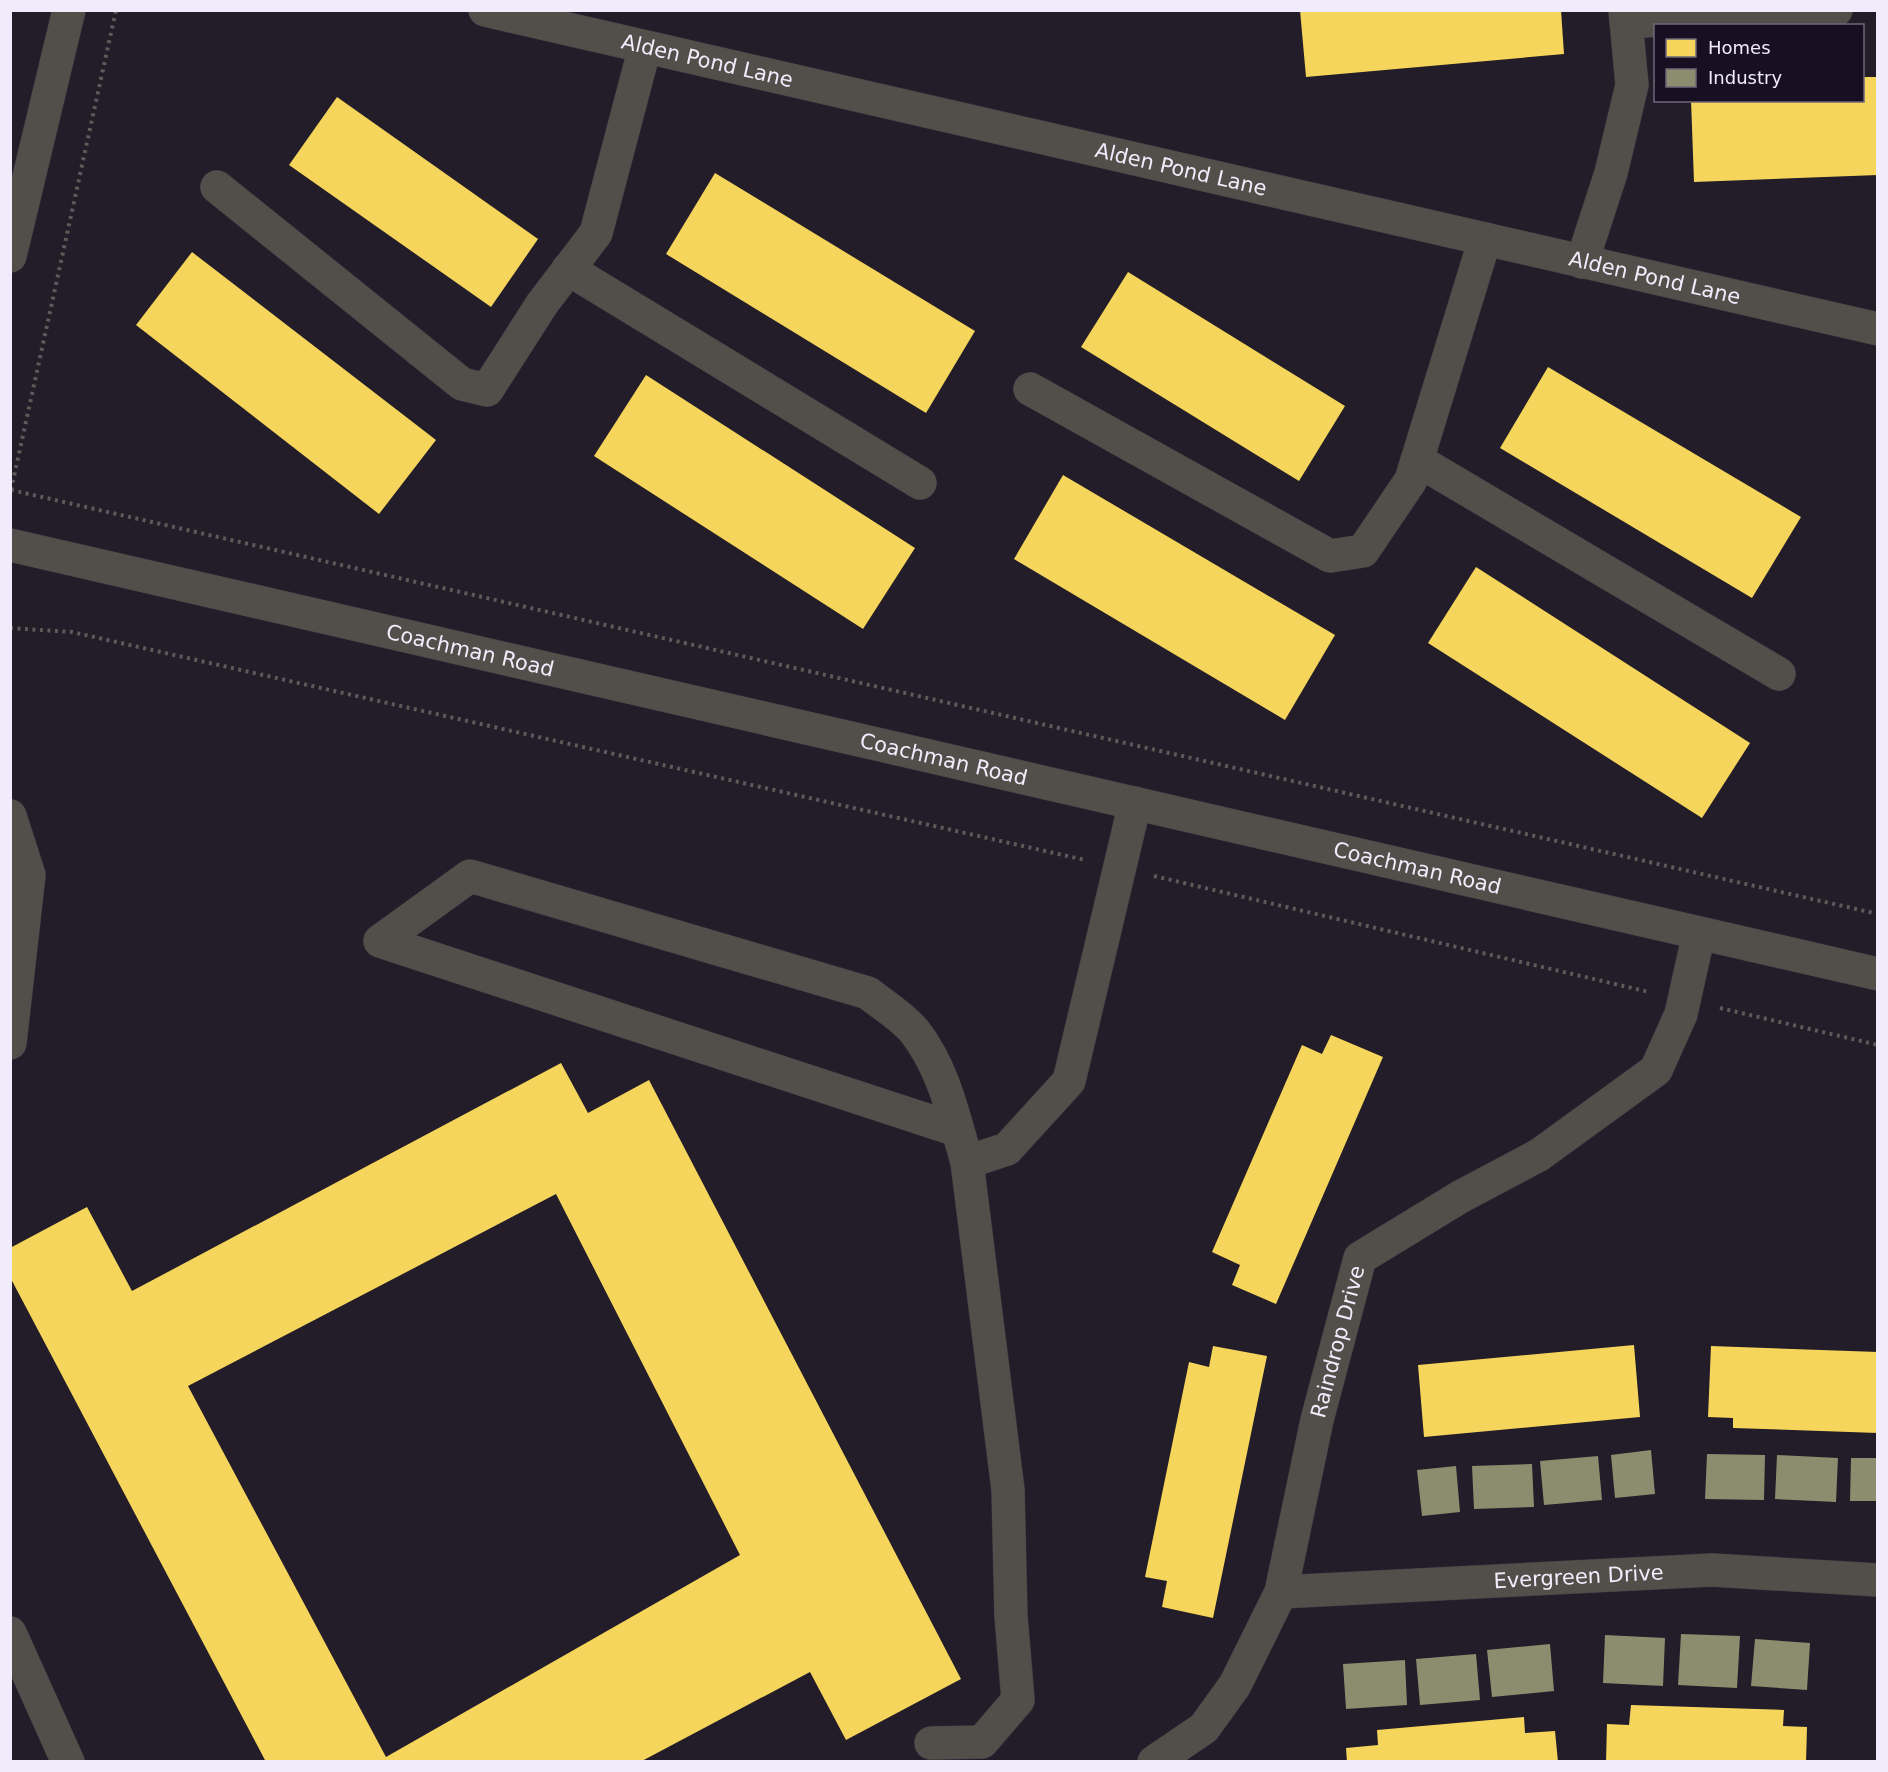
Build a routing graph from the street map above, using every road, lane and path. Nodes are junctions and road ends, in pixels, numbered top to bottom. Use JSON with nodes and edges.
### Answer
{"nodes":[{"id":1,"x":69,"y":10,"type":"edge"},
{"id":2,"x":116,"y":10,"type":"edge"},
{"id":3,"x":484,"y":10,"type":"edge"},
{"id":4,"x":1836,"y":10,"type":"edge"},
{"id":5,"x":1625,"y":16,"type":"edge"},
{"id":6,"x":599,"y":23,"type":"edge"},
{"id":7,"x":645,"y":47,"type":"junction"},
{"id":8,"x":217,"y":187,"type":"dead end"},
{"id":9,"x":16,"y":207,"type":"edge"},
{"id":10,"x":1485,"y":239,"type":"junction"},
{"id":11,"x":10,"y":256,"type":"edge"},
{"id":12,"x":1582,"y":262,"type":"junction"},
{"id":13,"x":568,"y":269,"type":"junction"},
{"id":14,"x":1878,"y":329,"type":"edge"},
{"id":15,"x":1030,"y":389,"type":"dead end"},
{"id":16,"x":1417,"y":460,"type":"junction"},
{"id":17,"x":920,"y":483,"type":"dead end"},
{"id":18,"x":11,"y":491,"type":"edge"},
{"id":19,"x":10,"y":545,"type":"edge"},
{"id":20,"x":10,"y":628,"type":"edge"},
{"id":21,"x":1779,"y":674,"type":"dead end"},
{"id":22,"x":1135,"y":804,"type":"junction"},
{"id":23,"x":10,"y":816,"type":"edge"},
{"id":24,"x":1120,"y":868,"type":"junction"},
{"id":25,"x":1878,"y":914,"type":"edge"},
{"id":26,"x":1699,"y":933,"type":"junction"},
{"id":27,"x":1878,"y":974,"type":"edge"},
{"id":28,"x":1684,"y":1000,"type":"junction"},
{"id":29,"x":10,"y":1042,"type":"edge"},
{"id":30,"x":1878,"y":1045,"type":"edge"},
{"id":31,"x":957,"y":1130,"type":"junction"},
{"id":32,"x":967,"y":1162,"type":"junction"},
{"id":33,"x":1878,"y":1580,"type":"edge"},
{"id":34,"x":1281,"y":1592,"type":"junction"},
{"id":35,"x":10,"y":1633,"type":"edge"},
{"id":36,"x":931,"y":1743,"type":"dead end"},
{"id":37,"x":68,"y":1761,"type":"edge"},
{"id":38,"x":1154,"y":1761,"type":"edge"}],
"edges":[{"from":1,"to":9,"type":"street"},
{"from":2,"to":18,"type":"path"},
{"from":3,"to":6,"type":"street","name":"Alden Pond Lane"},
{"from":4,"to":5,"type":"street"},
{"from":5,"to":12,"type":"street"},
{"from":6,"to":7,"type":"street","name":"Alden Pond Lane"},
{"from":7,"to":10,"type":"street","name":"Alden Pond Lane"},
{"from":7,"to":13,"type":"street"},
{"from":8,"to":13,"type":"street"},
{"from":9,"to":11,"type":"street"},
{"from":10,"to":12,"type":"street","name":"Alden Pond Lane"},
{"from":10,"to":16,"type":"street"},
{"from":12,"to":14,"type":"street","name":"Alden Pond Lane"},
{"from":13,"to":17,"type":"street"},
{"from":15,"to":16,"type":"street"},
{"from":16,"to":21,"type":"street"},
{"from":18,"to":25,"type":"path"},
{"from":19,"to":22,"type":"street","name":"Coachman Road"},
{"from":20,"to":24,"type":"path"},
{"from":22,"to":24,"type":"street"},
{"from":22,"to":26,"type":"street","name":"Coachman Road"},
{"from":23,"to":29,"type":"street"},
{"from":24,"to":28,"type":"path"},
{"from":24,"to":32,"type":"street"},
{"from":26,"to":27,"type":"street","name":"Coachman Road"},
{"from":26,"to":28,"type":"street","name":"Raindrop Drive"},
{"from":28,"to":30,"type":"path"},
{"from":28,"to":34,"type":"street","name":"Raindrop Drive"},
{"from":31,"to":31,"type":"street"},
{"from":31,"to":32,"type":"street"},
{"from":32,"to":36,"type":"street"},
{"from":33,"to":34,"type":"street","name":"Evergreen Drive"},
{"from":34,"to":38,"type":"street","name":"Raindrop Drive"},
{"from":35,"to":37,"type":"street"}]}
